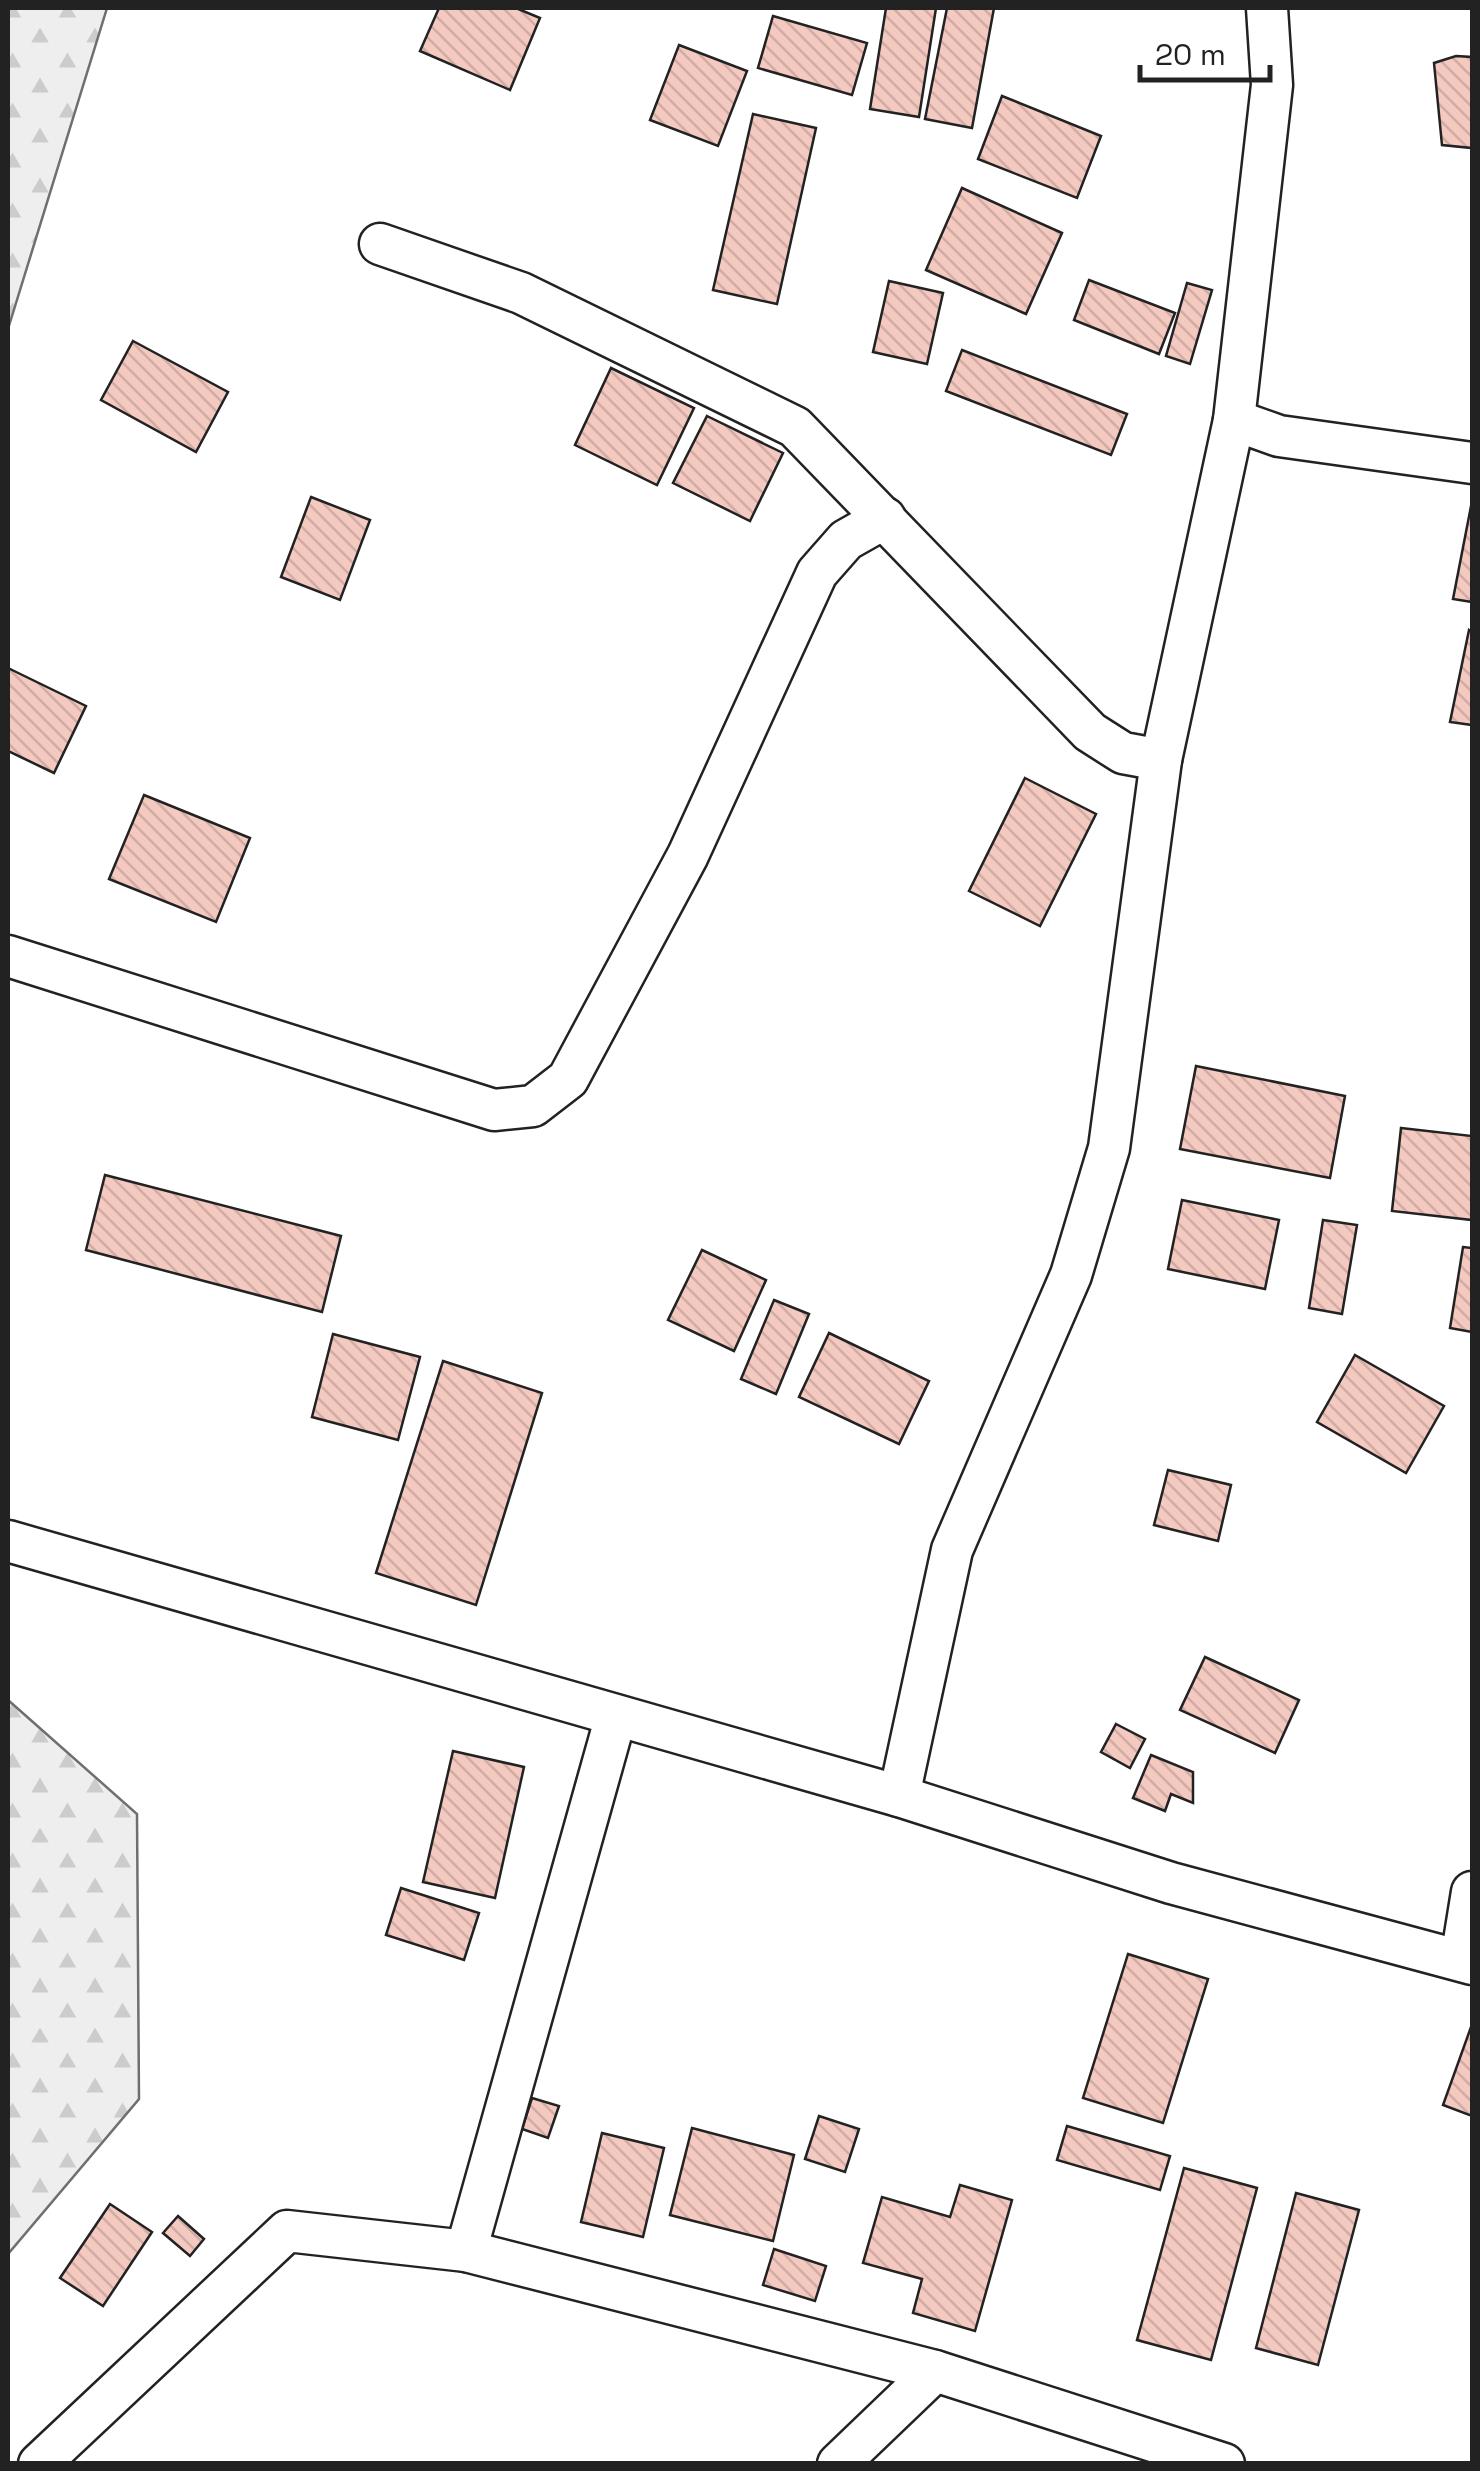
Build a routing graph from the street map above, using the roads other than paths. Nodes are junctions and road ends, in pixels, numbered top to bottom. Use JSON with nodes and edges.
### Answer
{"nodes":[{"id":1,"x":1267,"y":8,"type":"edge"},
{"id":2,"x":380,"y":244,"type":"dead end"},
{"id":3,"x":1234,"y":420,"type":"junction"},
{"id":4,"x":1472,"y":463,"type":"edge"},
{"id":5,"x":884,"y":518,"type":"junction"},
{"id":6,"x":1161,"y":760,"type":"junction"},
{"id":7,"x":8,"y":956,"type":"edge"},
{"id":8,"x":8,"y":1541,"type":"edge"},
{"id":9,"x":616,"y":1716,"type":"junction"},
{"id":10,"x":898,"y":1796,"type":"junction"},
{"id":11,"x":1472,"y":1892,"type":"edge"},
{"id":12,"x":1466,"y":1962,"type":"edge"},
{"id":13,"x":466,"y":2252,"type":"junction"},
{"id":14,"x":935,"y":2371,"type":"junction"},
{"id":15,"x":39,"y":2464,"type":"edge"},
{"id":16,"x":838,"y":2464,"type":"edge"},
{"id":17,"x":1224,"y":2464,"type":"edge"}],
"edges":[{"from":1,"to":3,"type":"street"},
{"from":2,"to":5,"type":"street"},
{"from":3,"to":4,"type":"street"},
{"from":3,"to":6,"type":"street"},
{"from":5,"to":6,"type":"street"},
{"from":5,"to":7,"type":"street"},
{"from":6,"to":10,"type":"street"},
{"from":8,"to":9,"type":"street"},
{"from":9,"to":10,"type":"street"},
{"from":9,"to":13,"type":"street"},
{"from":10,"to":12,"type":"street"},
{"from":11,"to":12,"type":"street"},
{"from":13,"to":14,"type":"street"},
{"from":13,"to":15,"type":"street"},
{"from":14,"to":16,"type":"street"},
{"from":14,"to":17,"type":"street"}]}
